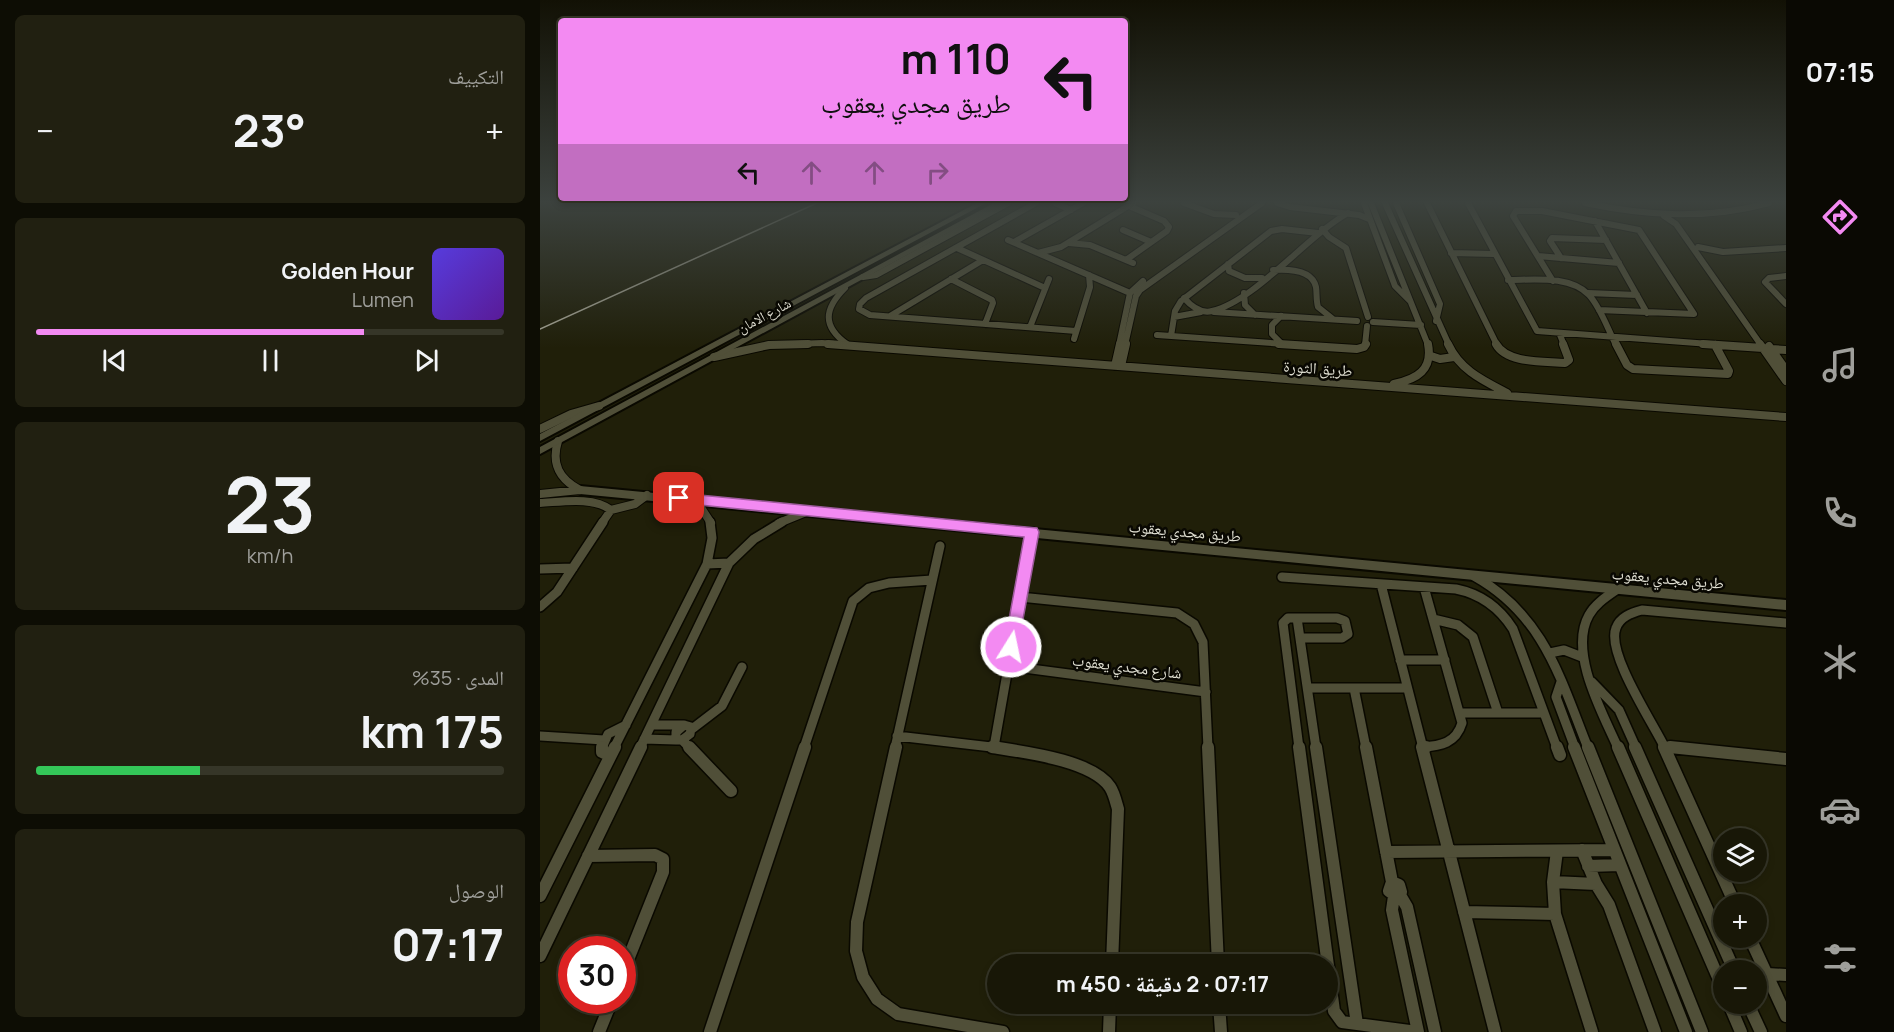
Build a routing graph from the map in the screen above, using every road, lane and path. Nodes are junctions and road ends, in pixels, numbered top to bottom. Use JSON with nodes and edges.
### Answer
{"nodes":[{"id":1,"x":901,"y":251,"type":"edge"},
{"id":2,"x":907,"y":251,"type":"edge"},
{"id":3,"x":920,"y":251,"type":"edge"},
{"id":4,"x":951,"y":251,"type":"edge"},
{"id":5,"x":964,"y":251,"type":"edge"},
{"id":6,"x":1034,"y":251,"type":"edge"},
{"id":7,"x":1045,"y":251,"type":"edge"},
{"id":8,"x":1059,"y":251,"type":"edge"},
{"id":9,"x":1105,"y":251,"type":"edge"},
{"id":10,"x":1138,"y":251,"type":"edge"},
{"id":11,"x":1186,"y":251,"type":"edge"},
{"id":12,"x":1194,"y":251,"type":"edge"},
{"id":13,"x":1245,"y":251,"type":"edge"},
{"id":14,"x":1296,"y":251,"type":"edge"},
{"id":15,"x":1347,"y":251,"type":"edge"},
{"id":16,"x":1388,"y":251,"type":"edge"},
{"id":17,"x":1406,"y":251,"type":"edge"},
{"id":18,"x":1417,"y":251,"type":"edge"},
{"id":19,"x":1493,"y":251,"type":"edge"},
{"id":20,"x":1535,"y":251,"type":"edge"},
{"id":21,"x":1557,"y":251,"type":"edge"},
{"id":22,"x":1612,"y":251,"type":"edge"},
{"id":23,"x":1653,"y":251,"type":"edge"},
{"id":24,"x":1696,"y":251,"type":"edge"},
{"id":25,"x":1701,"y":251,"type":"edge"},
{"id":26,"x":1719,"y":251,"type":"edge"},
{"id":27,"x":1749,"y":251,"type":"edge"},
{"id":28,"x":1774,"y":251,"type":"edge"},
{"id":29,"x":1038,"y":253,"type":"junction"},
{"id":30,"x":1451,"y":253,"type":"joint"},
{"id":31,"x":1494,"y":254,"type":"junction"},
{"id":32,"x":1538,"y":256,"type":"junction"},
{"id":33,"x":1713,"y":257,"type":"dead end"},
{"id":34,"x":1561,"y":258,"type":"junction"},
{"id":35,"x":983,"y":260,"type":"junction"},
{"id":36,"x":1126,"y":260,"type":"junction"},
{"id":37,"x":1285,"y":260,"type":"junction"},
{"id":38,"x":1058,"y":261,"type":"junction"},
{"id":39,"x":1133,"y":263,"type":"dead end"},
{"id":40,"x":1619,"y":263,"type":"junction"},
{"id":41,"x":1228,"y":264,"type":"junction"},
{"id":42,"x":1273,"y":270,"type":"junction"},
{"id":43,"x":1298,"y":272,"type":"junction"},
{"id":44,"x":1089,"y":275,"type":"junction"},
{"id":45,"x":1214,"y":275,"type":"junction"},
{"id":46,"x":1786,"y":276,"type":"edge"},
{"id":47,"x":863,"y":278,"type":"junction"},
{"id":48,"x":1262,"y":278,"type":"junction"},
{"id":49,"x":951,"y":279,"type":"junction"},
{"id":50,"x":1049,"y":279,"type":"dead end"},
{"id":51,"x":1508,"y":280,"type":"junction"},
{"id":52,"x":1553,"y":281,"type":"junction"},
{"id":53,"x":1111,"y":284,"type":"junction"},
{"id":54,"x":845,"y":288,"type":"junction"},
{"id":55,"x":1045,"y":288,"type":"junction"},
{"id":56,"x":1088,"y":291,"type":"junction"},
{"id":57,"x":1246,"y":291,"type":"junction"},
{"id":58,"x":1130,"y":292,"type":"junction"},
{"id":59,"x":1588,"y":293,"type":"junction"},
{"id":60,"x":1637,"y":295,"type":"junction"},
{"id":61,"x":1184,"y":298,"type":"junction"},
{"id":62,"x":1316,"y":302,"type":"junction"},
{"id":63,"x":1785,"y":303,"type":"edge"},
{"id":64,"x":1599,"y":310,"type":"junction"},
{"id":65,"x":1209,"y":312,"type":"junction"},
{"id":66,"x":1647,"y":313,"type":"junction"},
{"id":67,"x":1258,"y":315,"type":"junction"},
{"id":68,"x":890,"y":316,"type":"junction"},
{"id":69,"x":1281,"y":316,"type":"junction"},
{"id":70,"x":1174,"y":317,"type":"junction"},
{"id":71,"x":1303,"y":318,"type":"junction"},
{"id":72,"x":1333,"y":320,"type":"junction"},
{"id":73,"x":1436,"y":321,"type":"junction"},
{"id":74,"x":1369,"y":322,"type":"junction"},
{"id":75,"x":985,"y":324,"type":"junction"},
{"id":76,"x":1421,"y":325,"type":"junction"},
{"id":77,"x":1030,"y":327,"type":"junction"},
{"id":78,"x":1076,"y":331,"type":"junction"},
{"id":79,"x":1560,"y":334,"type":"junction"},
{"id":80,"x":1157,"y":335,"type":"dead end"},
{"id":81,"x":1171,"y":336,"type":"junction"},
{"id":82,"x":1613,"y":338,"type":"junction"},
{"id":83,"x":1074,"y":339,"type":"dead end"},
{"id":84,"x":1260,"y":343,"type":"junction"},
{"id":85,"x":848,"y":344,"type":"junction"},
{"id":86,"x":1283,"y":345,"type":"junction"},
{"id":87,"x":1715,"y":345,"type":"junction"},
{"id":88,"x":1767,"y":348,"type":"junction"},
{"id":89,"x":1786,"y":350,"type":"edge"},
{"id":90,"x":1431,"y":356,"type":"junction"},
{"id":91,"x":713,"y":357,"type":"junction"},
{"id":92,"x":1454,"y":357,"type":"junction"},
{"id":93,"x":1118,"y":366,"type":"junction"},
{"id":94,"x":1786,"y":370,"type":"edge"},
{"id":95,"x":1786,"y":381,"type":"edge"},
{"id":96,"x":640,"y":385,"type":"junction"},
{"id":97,"x":1384,"y":387,"type":"junction"},
{"id":98,"x":648,"y":392,"type":"junction"},
{"id":99,"x":1516,"y":397,"type":"junction"},
{"id":100,"x":602,"y":404,"type":"junction"},
{"id":101,"x":614,"y":411,"type":"junction"},
{"id":102,"x":1786,"y":417,"type":"edge"},
{"id":103,"x":540,"y":429,"type":"edge"},
{"id":104,"x":540,"y":438,"type":"edge"},
{"id":105,"x":558,"y":441,"type":"junction"},
{"id":106,"x":540,"y":451,"type":"edge"},
{"id":107,"x":580,"y":490,"type":"junction"},
{"id":108,"x":540,"y":494,"type":"edge"},
{"id":109,"x":646,"y":495,"type":"junction"},
{"id":110,"x":696,"y":500,"type":"junction"},
{"id":111,"x":540,"y":503,"type":"edge"},
{"id":112,"x":610,"y":510,"type":"junction"},
{"id":113,"x":809,"y":511,"type":"junction"},
{"id":114,"x":1032,"y":532,"type":"junction"},
{"id":115,"x":940,"y":546,"type":"dead end"},
{"id":116,"x":729,"y":563,"type":"junction"},
{"id":117,"x":706,"y":564,"type":"junction"},
{"id":118,"x":573,"y":568,"type":"junction"},
{"id":119,"x":540,"y":569,"type":"edge"},
{"id":120,"x":1473,"y":576,"type":"junction"},
{"id":121,"x":1282,"y":578,"type":"dead end"},
{"id":122,"x":932,"y":580,"type":"junction"},
{"id":123,"x":1381,"y":584,"type":"junction"},
{"id":124,"x":1424,"y":587,"type":"junction"},
{"id":125,"x":1616,"y":590,"type":"junction"},
{"id":126,"x":1020,"y":597,"type":"junction"},
{"id":127,"x":1786,"y":605,"type":"edge"},
{"id":128,"x":540,"y":607,"type":"edge"},
{"id":129,"x":1298,"y":618,"type":"junction"},
{"id":130,"x":1433,"y":619,"type":"junction"},
{"id":131,"x":1786,"y":623,"type":"edge"},
{"id":132,"x":1300,"y":638,"type":"junction"},
{"id":133,"x":1550,"y":653,"type":"junction"},
{"id":134,"x":1582,"y":657,"type":"junction"},
{"id":135,"x":1400,"y":660,"type":"junction"},
{"id":136,"x":1445,"y":660,"type":"junction"},
{"id":137,"x":1008,"y":666,"type":"junction"},
{"id":138,"x":742,"y":668,"type":"dead end"},
{"id":139,"x":1590,"y":681,"type":"junction"},
{"id":140,"x":1561,"y":682,"type":"junction"},
{"id":141,"x":1308,"y":688,"type":"junction"},
{"id":142,"x":1354,"y":688,"type":"junction"},
{"id":143,"x":1407,"y":688,"type":"junction"},
{"id":144,"x":1206,"y":692,"type":"junction"},
{"id":145,"x":1460,"y":713,"type":"junction"},
{"id":146,"x":1498,"y":713,"type":"junction"},
{"id":147,"x":1544,"y":713,"type":"junction"},
{"id":148,"x":626,"y":725,"type":"junction"},
{"id":149,"x":651,"y":725,"type":"junction"},
{"id":150,"x":688,"y":727,"type":"junction"},
{"id":151,"x":540,"y":736,"type":"edge"},
{"id":152,"x":897,"y":736,"type":"junction"},
{"id":153,"x":644,"y":739,"type":"junction"},
{"id":154,"x":604,"y":740,"type":"junction"},
{"id":155,"x":679,"y":740,"type":"junction"},
{"id":156,"x":1663,"y":746,"type":"junction"},
{"id":157,"x":994,"y":747,"type":"junction"},
{"id":158,"x":1422,"y":747,"type":"junction"},
{"id":159,"x":1560,"y":755,"type":"dead end"},
{"id":160,"x":610,"y":756,"type":"junction"},
{"id":161,"x":1786,"y":759,"type":"edge"},
{"id":162,"x":731,"y":791,"type":"dead end"},
{"id":163,"x":1582,"y":850,"type":"junction"},
{"id":164,"x":1614,"y":850,"type":"junction"},
{"id":165,"x":1557,"y":851,"type":"junction"},
{"id":166,"x":1386,"y":852,"type":"junction"},
{"id":167,"x":1449,"y":852,"type":"junction"},
{"id":168,"x":588,"y":856,"type":"junction"},
{"id":169,"x":1620,"y":865,"type":"junction"},
{"id":170,"x":1588,"y":866,"type":"junction"},
{"id":171,"x":1553,"y":882,"type":"junction"},
{"id":172,"x":1596,"y":884,"type":"junction"},
{"id":173,"x":1730,"y":894,"type":"edge"},
{"id":174,"x":540,"y":896,"type":"edge"},
{"id":175,"x":1397,"y":896,"type":"junction"},
{"id":176,"x":1464,"y":912,"type":"junction"},
{"id":177,"x":1555,"y":914,"type":"junction"},
{"id":178,"x":636,"y":940,"type":"edge"},
{"id":179,"x":1112,"y":954,"type":"edge"},
{"id":180,"x":1218,"y":954,"type":"edge"},
{"id":181,"x":540,"y":956,"type":"edge"},
{"id":182,"x":1730,"y":960,"type":"edge"},
{"id":183,"x":1713,"y":966,"type":"edge"},
{"id":184,"x":1678,"y":973,"type":"junction"},
{"id":185,"x":1663,"y":974,"type":"junction"},
{"id":186,"x":1767,"y":974,"type":"joint"},
{"id":187,"x":1786,"y":975,"type":"edge"},
{"id":188,"x":606,"y":1014,"type":"edge"},
{"id":189,"x":1110,"y":1014,"type":"edge"},
{"id":190,"x":1220,"y":1014,"type":"edge"},
{"id":191,"x":1733,"y":1014,"type":"edge"},
{"id":192,"x":1753,"y":1014,"type":"edge"},
{"id":193,"x":1786,"y":1016,"type":"edge"},
{"id":194,"x":1357,"y":1024,"type":"junction"},
{"id":195,"x":599,"y":1032,"type":"edge"},
{"id":196,"x":710,"y":1032,"type":"edge"},
{"id":197,"x":1001,"y":1032,"type":"edge"},
{"id":198,"x":1109,"y":1032,"type":"edge"},
{"id":199,"x":1221,"y":1032,"type":"edge"},
{"id":200,"x":1417,"y":1032,"type":"edge"},
{"id":201,"x":1435,"y":1032,"type":"edge"},
{"id":202,"x":1495,"y":1032,"type":"edge"},
{"id":203,"x":1592,"y":1032,"type":"edge"},
{"id":204,"x":1655,"y":1032,"type":"edge"},
{"id":205,"x":1686,"y":1032,"type":"edge"},
{"id":206,"x":1702,"y":1032,"type":"edge"},
{"id":207,"x":1741,"y":1032,"type":"edge"},
{"id":208,"x":1761,"y":1032,"type":"edge"}],
"edges":[{"from":1,"to":96,"type":"street","name":"شارع الامان"},
{"from":2,"to":47,"type":"street","name":"شارع الامان"},
{"from":3,"to":47,"type":"street"},
{"from":4,"to":68,"type":"street"},
{"from":5,"to":35,"type":"street"},
{"from":6,"to":29,"type":"street"},
{"from":7,"to":29,"type":"street"},
{"from":8,"to":38,"type":"street"},
{"from":9,"to":36,"type":"street"},
{"from":10,"to":36,"type":"street"},
{"from":11,"to":58,"type":"street"},
{"from":12,"to":93,"type":"street"},
{"from":13,"to":41,"type":"street"},
{"from":14,"to":37,"type":"street"},
{"from":15,"to":74,"type":"street"},
{"from":16,"to":76,"type":"street"},
{"from":17,"to":73,"type":"street"},
{"from":18,"to":73,"type":"street"},
{"from":19,"to":31,"type":"street"},
{"from":20,"to":32,"type":"street"},
{"from":21,"to":34,"type":"street"},
{"from":22,"to":40,"type":"street"},
{"from":23,"to":66,"type":"street"},
{"from":24,"to":88,"type":"street"},
{"from":25,"to":88,"type":"street"},
{"from":26,"to":27,"type":"street"},
{"from":28,"to":33,"type":"street"},
{"from":29,"to":38,"type":"street"},
{"from":30,"to":31,"type":"street"},
{"from":30,"to":79,"type":"street"},
{"from":31,"to":51,"type":"street"},
{"from":32,"to":34,"type":"street"},
{"from":32,"to":52,"type":"street"},
{"from":34,"to":40,"type":"street"},
{"from":35,"to":49,"type":"street"},
{"from":35,"to":55,"type":"street"},
{"from":36,"to":39,"type":"street"},
{"from":37,"to":42,"type":"street"},
{"from":37,"to":43,"type":"street"},
{"from":38,"to":44,"type":"street"},
{"from":40,"to":60,"type":"street"},
{"from":41,"to":45,"type":"street"},
{"from":41,"to":48,"type":"street"},
{"from":42,"to":43,"type":"street"},
{"from":42,"to":48,"type":"street"},
{"from":43,"to":62,"type":"street"},
{"from":44,"to":53,"type":"street"},
{"from":44,"to":56,"type":"street"},
{"from":45,"to":57,"type":"street"},
{"from":45,"to":61,"type":"street"},
{"from":46,"to":63,"type":"street"},
{"from":47,"to":54,"type":"street","name":"شارع الامان"},
{"from":48,"to":57,"type":"street"},
{"from":49,"to":68,"type":"street"},
{"from":49,"to":75,"type":"street"},
{"from":50,"to":55,"type":"street"},
{"from":51,"to":52,"type":"street"},
{"from":51,"to":79,"type":"street"},
{"from":52,"to":59,"type":"street"},
{"from":53,"to":56,"type":"street"},
{"from":53,"to":58,"type":"street"},
{"from":54,"to":85,"type":"street"},
{"from":54,"to":91,"type":"street","name":"شارع الامان"},
{"from":55,"to":77,"type":"street"},
{"from":56,"to":78,"type":"street"},
{"from":57,"to":65,"type":"street"},
{"from":57,"to":67,"type":"street"},
{"from":58,"to":93,"type":"street"},
{"from":59,"to":60,"type":"street"},
{"from":59,"to":64,"type":"street"},
{"from":60,"to":66,"type":"street"},
{"from":61,"to":65,"type":"street"},
{"from":61,"to":70,"type":"street"},
{"from":62,"to":71,"type":"street"},
{"from":62,"to":72,"type":"street"},
{"from":64,"to":66,"type":"street"},
{"from":64,"to":82,"type":"street"},
{"from":65,"to":67,"type":"street"},
{"from":65,"to":70,"type":"street"},
{"from":67,"to":69,"type":"street"},
{"from":67,"to":84,"type":"street"},
{"from":68,"to":75,"type":"street"},
{"from":69,"to":71,"type":"street"},
{"from":69,"to":86,"type":"street"},
{"from":70,"to":81,"type":"street"},
{"from":71,"to":72,"type":"street"},
{"from":72,"to":74,"type":"street"},
{"from":73,"to":92,"type":"street"},
{"from":74,"to":76,"type":"street"},
{"from":74,"to":86,"type":"street"},
{"from":75,"to":77,"type":"street"},
{"from":76,"to":90,"type":"street"},
{"from":77,"to":78,"type":"street"},
{"from":78,"to":83,"type":"street"},
{"from":79,"to":82,"type":"street"},
{"from":80,"to":81,"type":"street"},
{"from":81,"to":84,"type":"street"},
{"from":82,"to":87,"type":"street"},
{"from":82,"to":87,"type":"street"},
{"from":84,"to":86,"type":"street"},
{"from":85,"to":91,"type":"street","name":"طريق الثورة"},
{"from":85,"to":93,"type":"street","name":"طريق الثورة"},
{"from":87,"to":88,"type":"street"},
{"from":88,"to":89,"type":"street"},
{"from":88,"to":94,"type":"street"},
{"from":88,"to":95,"type":"street"},
{"from":90,"to":92,"type":"street"},
{"from":90,"to":97,"type":"street"},
{"from":91,"to":98,"type":"street","name":"شارع الامان"},
{"from":92,"to":99,"type":"street"},
{"from":93,"to":97,"type":"street","name":"طريق الثورة"},
{"from":96,"to":98,"type":"street"},
{"from":96,"to":100,"type":"street","name":"شارع الامان"},
{"from":97,"to":99,"type":"street","name":"طريق الثورة"},
{"from":98,"to":101,"type":"street","name":"شارع الامان"},
{"from":99,"to":102,"type":"street","name":"طريق الثورة"},
{"from":100,"to":101,"type":"street"},
{"from":100,"to":103,"type":"street"},
{"from":100,"to":104,"type":"street","name":"شارع الامان"},
{"from":101,"to":105,"type":"street","name":"شارع الامان"},
{"from":105,"to":106,"type":"street","name":"شارع الامان"},
{"from":105,"to":107,"type":"street"},
{"from":107,"to":108,"type":"street","name":"طريق مجدي يعقوب"},
{"from":107,"to":109,"type":"street","name":"طريق مجدي يعقوب"},
{"from":109,"to":110,"type":"street","name":"طريق مجدي يعقوب"},
{"from":109,"to":112,"type":"street"},
{"from":110,"to":113,"type":"street","name":"طريق مجدي يعقوب"},
{"from":110,"to":117,"type":"street"},
{"from":111,"to":112,"type":"street"},
{"from":112,"to":118,"type":"street"},
{"from":113,"to":114,"type":"street","name":"طريق مجدي يعقوب"},
{"from":113,"to":116,"type":"street"},
{"from":114,"to":120,"type":"street","name":"طريق مجدي يعقوب"},
{"from":114,"to":126,"type":"street"},
{"from":115,"to":122,"type":"street"},
{"from":116,"to":117,"type":"street"},
{"from":116,"to":149,"type":"street"},
{"from":117,"to":148,"type":"street"},
{"from":118,"to":119,"type":"street"},
{"from":118,"to":128,"type":"street"},
{"from":120,"to":125,"type":"street","name":"طريق مجدي يعقوب"},
{"from":120,"to":133,"type":"street"},
{"from":121,"to":123,"type":"street"},
{"from":122,"to":152,"type":"street"},
{"from":122,"to":196,"type":"street"},
{"from":123,"to":124,"type":"street"},
{"from":123,"to":135,"type":"street"},
{"from":124,"to":130,"type":"street"},
{"from":124,"to":147,"type":"street"},
{"from":125,"to":127,"type":"street","name":"طريق مجدي يعقوب"},
{"from":125,"to":134,"type":"street"},
{"from":126,"to":137,"type":"street"},
{"from":126,"to":144,"type":"street"},
{"from":129,"to":132,"type":"street"},
{"from":129,"to":132,"type":"street"},
{"from":129,"to":194,"type":"street"},
{"from":130,"to":136,"type":"street"},
{"from":130,"to":146,"type":"street"},
{"from":131,"to":156,"type":"street"},
{"from":132,"to":141,"type":"street"},
{"from":133,"to":134,"type":"street"},
{"from":133,"to":140,"type":"street"},
{"from":134,"to":139,"type":"street"},
{"from":135,"to":136,"type":"street"},
{"from":135,"to":143,"type":"street"},
{"from":136,"to":145,"type":"street"},
{"from":137,"to":144,"type":"street","name":"شارع مجدي يعقوب"},
{"from":137,"to":157,"type":"street"},
{"from":138,"to":150,"type":"street"},
{"from":139,"to":182,"type":"street"},
{"from":139,"to":183,"type":"street"},
{"from":140,"to":164,"type":"street"},
{"from":140,"to":184,"type":"street"},
{"from":141,"to":142,"type":"street"},
{"from":141,"to":194,"type":"street"},
{"from":142,"to":143,"type":"street"},
{"from":142,"to":166,"type":"street"},
{"from":143,"to":158,"type":"street"},
{"from":144,"to":180,"type":"street"},
{"from":145,"to":146,"type":"street"},
{"from":145,"to":158,"type":"street"},
{"from":146,"to":147,"type":"street"},
{"from":147,"to":159,"type":"street"},
{"from":148,"to":154,"type":"street"},
{"from":148,"to":160,"type":"street"},
{"from":149,"to":150,"type":"street"},
{"from":149,"to":153,"type":"street"},
{"from":150,"to":155,"type":"street"},
{"from":151,"to":154,"type":"street"},
{"from":152,"to":157,"type":"street"},
{"from":152,"to":197,"type":"street"},
{"from":153,"to":155,"type":"street"},
{"from":153,"to":168,"type":"street"},
{"from":154,"to":160,"type":"street"},
{"from":155,"to":162,"type":"street"},
{"from":156,"to":161,"type":"street"},
{"from":156,"to":173,"type":"street"},
{"from":157,"to":179,"type":"street"},
{"from":158,"to":167,"type":"street"},
{"from":160,"to":174,"type":"street"},
{"from":163,"to":164,"type":"street"},
{"from":163,"to":165,"type":"street"},
{"from":163,"to":170,"type":"street"},
{"from":164,"to":169,"type":"street"},
{"from":165,"to":167,"type":"street"},
{"from":165,"to":171,"type":"street"},
{"from":166,"to":167,"type":"street"},
{"from":166,"to":175,"type":"street"},
{"from":167,"to":176,"type":"street"},
{"from":168,"to":178,"type":"street"},
{"from":168,"to":181,"type":"street"},
{"from":169,"to":170,"type":"street"},
{"from":169,"to":185,"type":"street"},
{"from":170,"to":172,"type":"street"},
{"from":171,"to":172,"type":"street"},
{"from":171,"to":177,"type":"street"},
{"from":172,"to":204,"type":"street"},
{"from":175,"to":200,"type":"street"},
{"from":175,"to":201,"type":"street"},
{"from":176,"to":177,"type":"street"},
{"from":176,"to":202,"type":"street"},
{"from":177,"to":203,"type":"street"},
{"from":184,"to":185,"type":"street"},
{"from":184,"to":206,"type":"street"},
{"from":185,"to":205,"type":"street"},
{"from":186,"to":187,"type":"street"},
{"from":186,"to":193,"type":"street"},
{"from":188,"to":195,"type":"street"},
{"from":189,"to":198,"type":"street"},
{"from":190,"to":199,"type":"street"},
{"from":191,"to":207,"type":"street"},
{"from":192,"to":208,"type":"street"},
{"from":194,"to":200,"type":"street"}]}
